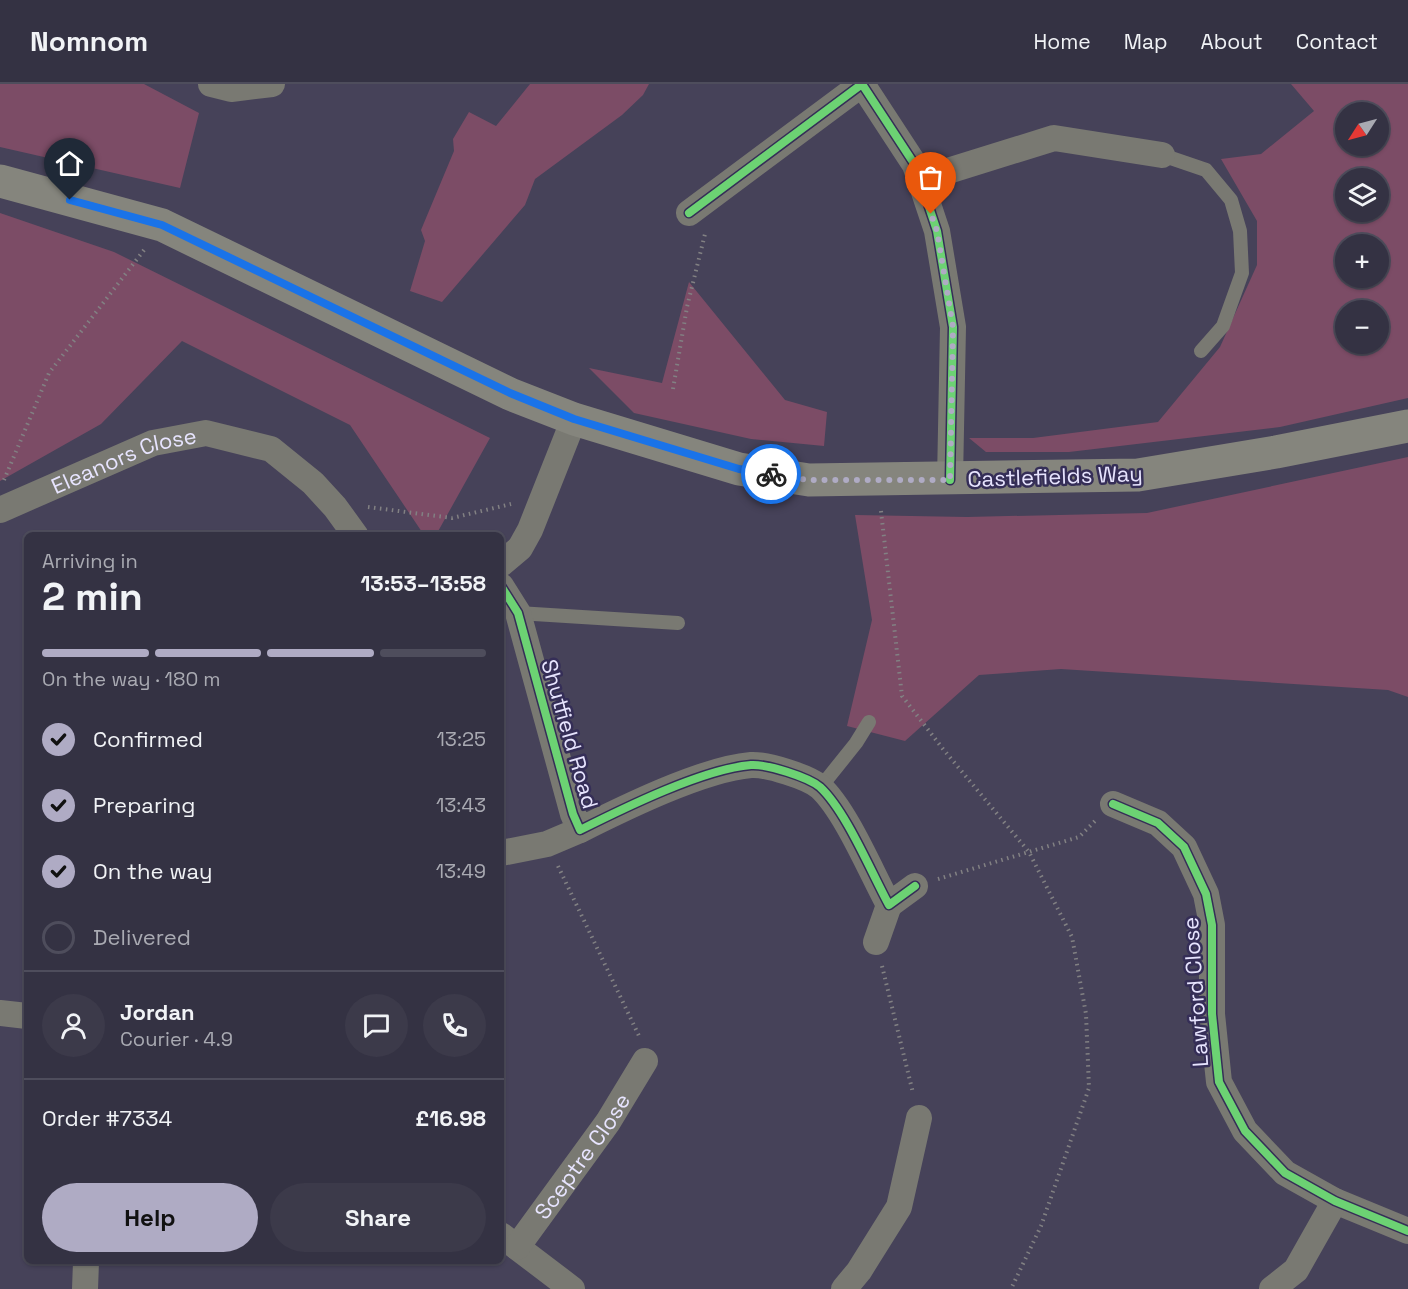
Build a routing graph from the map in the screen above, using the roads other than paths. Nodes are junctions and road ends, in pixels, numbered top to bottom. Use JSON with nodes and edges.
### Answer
{"nodes":[{"id":1,"x":211,"y":84,"type":"edge"},
{"id":2,"x":272,"y":84,"type":"edge"},
{"id":3,"x":862,"y":84,"type":"edge"},
{"id":4,"x":1162,"y":155,"type":"joint"},
{"id":5,"x":919,"y":180,"type":"junction"},
{"id":6,"x":0,"y":181,"type":"edge"},
{"id":7,"x":696,"y":208,"type":"road end"},
{"id":8,"x":1201,"y":351,"type":"dead end"},
{"id":9,"x":574,"y":419,"type":"junction"},
{"id":10,"x":1408,"y":426,"type":"edge"},
{"id":11,"x":950,"y":480,"type":"junction"},
{"id":12,"x":0,"y":510,"type":"edge"},
{"id":13,"x":353,"y":532,"type":"edge"},
{"id":14,"x":504,"y":561,"type":"edge"},
{"id":15,"x":504,"y":591,"type":"edge"},
{"id":16,"x":518,"y":613,"type":"junction"},
{"id":17,"x":678,"y":623,"type":"dead end"},
{"id":18,"x":869,"y":722,"type":"dead end"},
{"id":19,"x":820,"y":788,"type":"junction"},
{"id":20,"x":1113,"y":804,"type":"road end"},
{"id":21,"x":580,"y":830,"type":"junction"},
{"id":22,"x":504,"y":852,"type":"edge"},
{"id":23,"x":915,"y":886,"type":"road end"},
{"id":24,"x":889,"y":905,"type":"junction"},
{"id":25,"x":876,"y":942,"type":"road end"},
{"id":26,"x":0,"y":1012,"type":"edge"},
{"id":27,"x":24,"y":1016,"type":"edge"},
{"id":28,"x":645,"y":1061,"type":"road end"},
{"id":29,"x":919,"y":1118,"type":"road end"},
{"id":30,"x":1335,"y":1201,"type":"junction"},
{"id":31,"x":1408,"y":1231,"type":"edge"},
{"id":32,"x":509,"y":1241,"type":"edge"},
{"id":33,"x":86,"y":1264,"type":"edge"},
{"id":34,"x":85,"y":1289,"type":"edge"},
{"id":35,"x":572,"y":1289,"type":"edge"},
{"id":36,"x":844,"y":1289,"type":"edge"},
{"id":37,"x":1272,"y":1289,"type":"edge"}],
"edges":[{"from":1,"to":2,"type":"street"},
{"from":3,"to":5,"type":"street"},
{"from":3,"to":7,"type":"street"},
{"from":4,"to":5,"type":"street"},
{"from":4,"to":8,"type":"lane"},
{"from":5,"to":11,"type":"street"},
{"from":6,"to":9,"type":"main road","name":"Castlefields Way"},
{"from":9,"to":11,"type":"main road","name":"Castlefields Way"},
{"from":9,"to":14,"type":"street"},
{"from":10,"to":11,"type":"main road","name":"Castlefields Way"},
{"from":12,"to":13,"type":"street","name":"Eleanors Close"},
{"from":15,"to":16,"type":"street","name":"Shutfield Road"},
{"from":16,"to":17,"type":"lane"},
{"from":16,"to":21,"type":"street","name":"Shutfield Road"},
{"from":18,"to":19,"type":"lane"},
{"from":19,"to":21,"type":"street","name":"Shutfield Road"},
{"from":19,"to":24,"type":"street","name":"Shutfield Road"},
{"from":20,"to":30,"type":"street","name":"Lawford Close"},
{"from":21,"to":22,"type":"street"},
{"from":23,"to":24,"type":"street"},
{"from":24,"to":25,"type":"street"},
{"from":26,"to":27,"type":"street"},
{"from":28,"to":32,"type":"street","name":"Sceptre Close"},
{"from":29,"to":36,"type":"street"},
{"from":30,"to":31,"type":"street","name":"Lawford Close"},
{"from":30,"to":37,"type":"street"},
{"from":32,"to":35,"type":"street"},
{"from":33,"to":34,"type":"street"}]}
